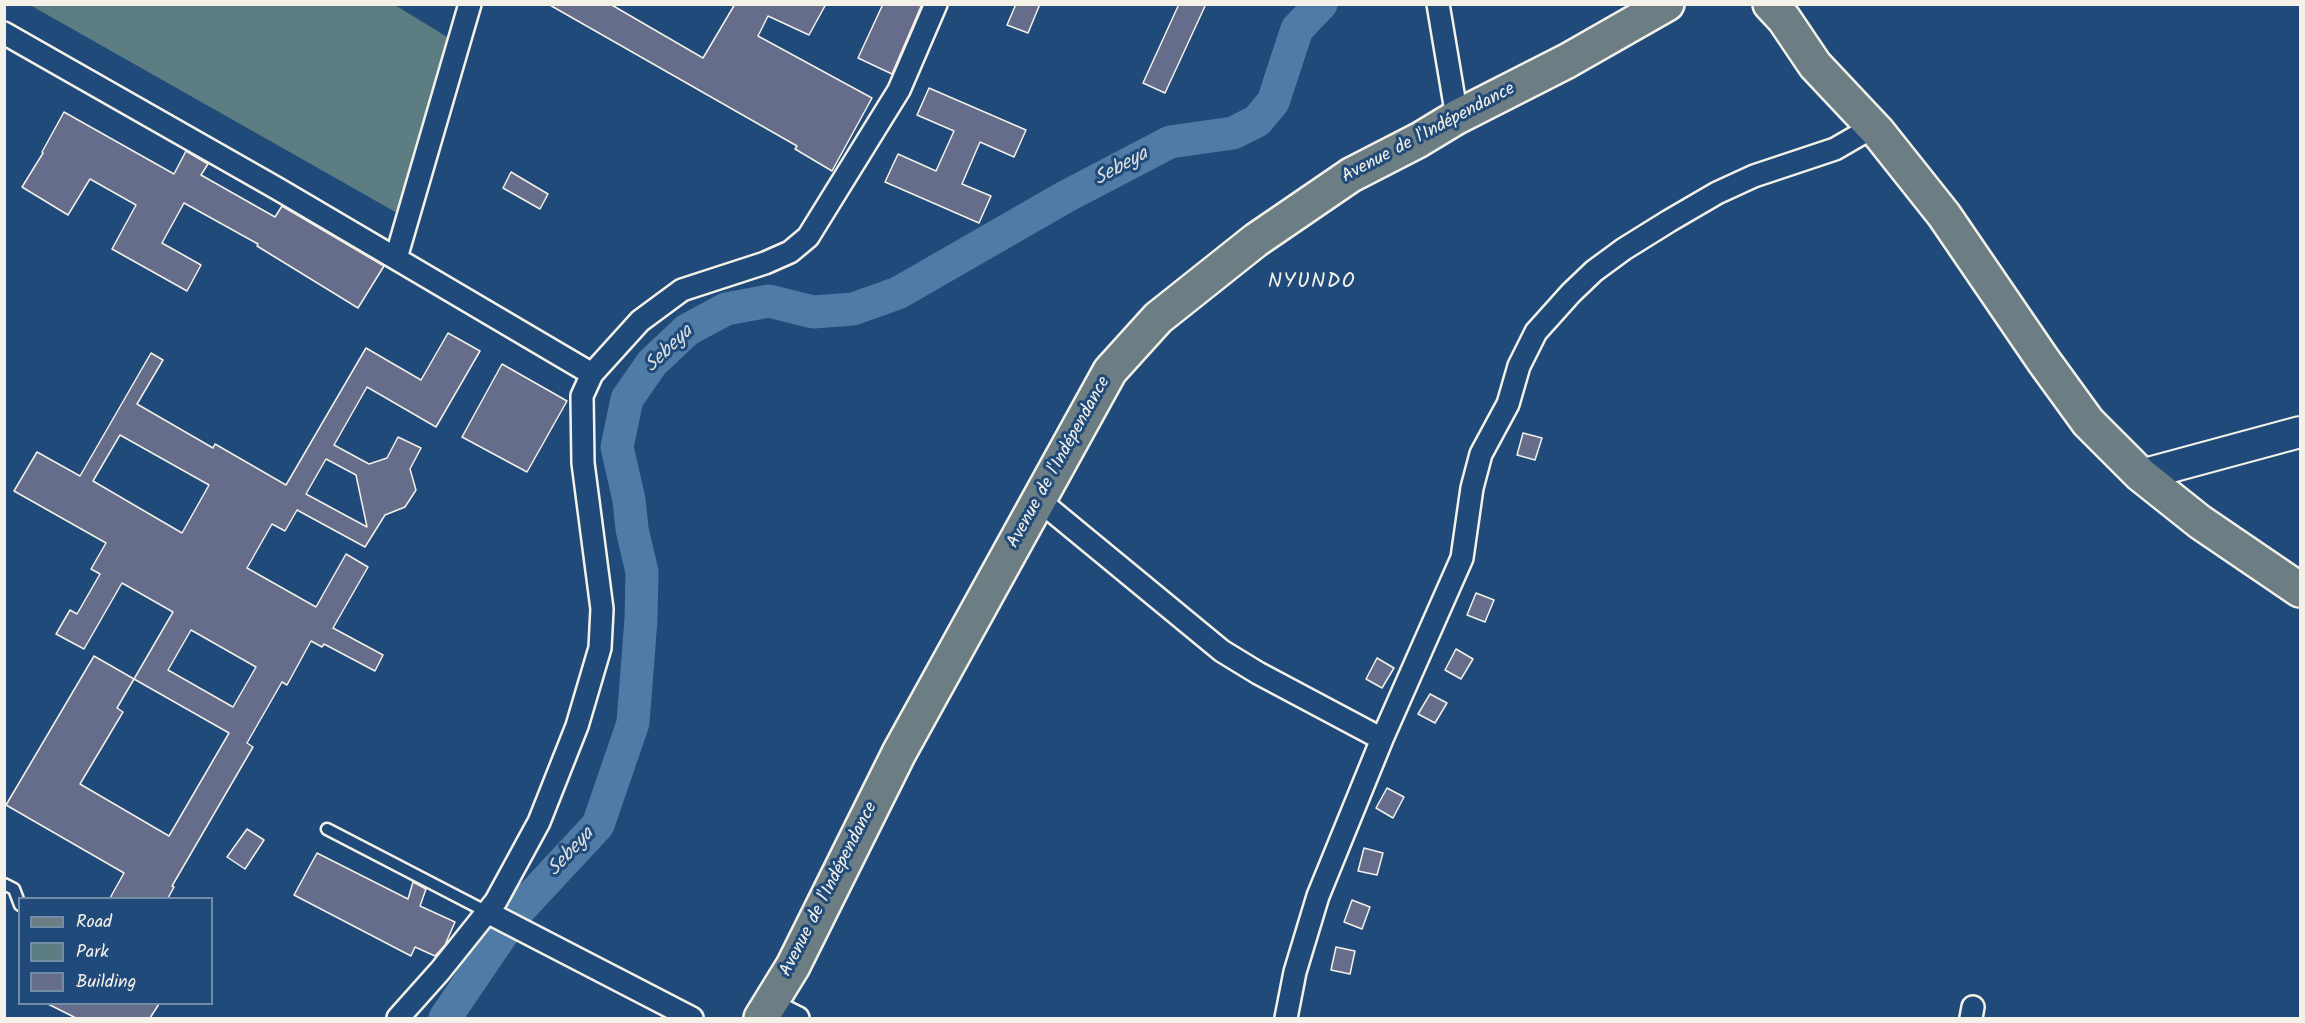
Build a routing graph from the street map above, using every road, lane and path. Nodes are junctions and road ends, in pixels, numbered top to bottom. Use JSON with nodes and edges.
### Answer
{"nodes":[{"id":1,"x":470,"y":4,"type":"edge"},
{"id":2,"x":936,"y":4,"type":"edge"},
{"id":3,"x":1437,"y":4,"type":"edge"},
{"id":4,"x":1667,"y":4,"type":"edge"},
{"id":5,"x":1770,"y":4,"type":"edge"},
{"id":6,"x":4,"y":33,"type":"edge"},
{"id":7,"x":1457,"y":117,"type":"junction"},
{"id":8,"x":1873,"y":127,"type":"junction"},
{"id":9,"x":396,"y":258,"type":"junction"},
{"id":10,"x":592,"y":374,"type":"junction"},
{"id":11,"x":2301,"y":432,"type":"edge"},
{"id":12,"x":2141,"y":475,"type":"junction"},
{"id":13,"x":1040,"y":501,"type":"junction"},
{"id":14,"x":2301,"y":590,"type":"edge"},
{"id":15,"x":1382,"y":739,"type":"junction"},
{"id":16,"x":327,"y":829,"type":"dead end"},
{"id":17,"x":4,"y":884,"type":"edge"},
{"id":18,"x":18,"y":900,"type":"edge"},
{"id":19,"x":502,"y":920,"type":"junction"},
{"id":20,"x":776,"y":1014,"type":"edge"},
{"id":21,"x":398,"y":1018,"type":"edge"},
{"id":22,"x":692,"y":1018,"type":"edge"},
{"id":23,"x":1286,"y":1018,"type":"edge"}],
"edges":[{"from":1,"to":9,"type":"street"},
{"from":2,"to":10,"type":"street"},
{"from":3,"to":7,"type":"street"},
{"from":4,"to":7,"type":"main road","name":"Avenue de l'Indépendance"},
{"from":5,"to":8,"type":"main road"},
{"from":6,"to":9,"type":"street"},
{"from":7,"to":13,"type":"main road","name":"Avenue de l'Indépendance"},
{"from":8,"to":12,"type":"main road"},
{"from":8,"to":15,"type":"street"},
{"from":9,"to":10,"type":"street"},
{"from":10,"to":19,"type":"street"},
{"from":11,"to":12,"type":"street"},
{"from":12,"to":14,"type":"main road"},
{"from":13,"to":15,"type":"street"},
{"from":13,"to":20,"type":"main road","name":"Avenue de l'Indépendance"},
{"from":15,"to":23,"type":"street"},
{"from":16,"to":19,"type":"lane"},
{"from":17,"to":18,"type":"lane"},
{"from":19,"to":21,"type":"street"},
{"from":19,"to":22,"type":"street"}]}
